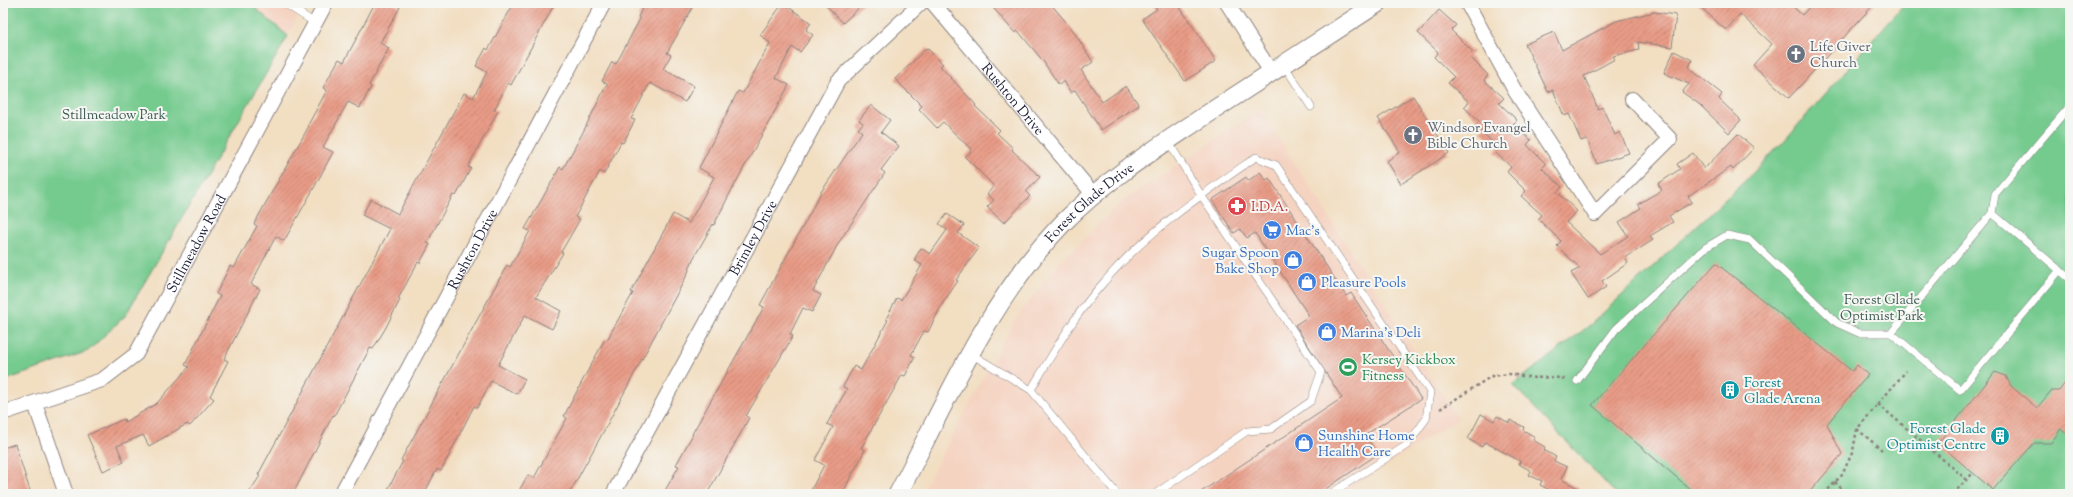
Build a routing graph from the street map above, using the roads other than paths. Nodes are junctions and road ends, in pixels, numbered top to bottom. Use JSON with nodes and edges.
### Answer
{"nodes":[{"id":1,"x":284,"y":3,"type":"edge"},
{"id":2,"x":326,"y":3,"type":"edge"},
{"id":3,"x":604,"y":3,"type":"edge"},
{"id":4,"x":922,"y":3,"type":"edge"},
{"id":5,"x":933,"y":3,"type":"edge"},
{"id":6,"x":1227,"y":3,"type":"edge"},
{"id":7,"x":1378,"y":3,"type":"edge"},
{"id":8,"x":1467,"y":3,"type":"edge"},
{"id":9,"x":315,"y":22,"type":"junction"},
{"id":10,"x":1278,"y":68,"type":"junction"},
{"id":11,"x":1632,"y":99,"type":"dead end"},
{"id":12,"x":2070,"y":106,"type":"edge"},
{"id":13,"x":1311,"y":107,"type":"dead end"},
{"id":14,"x":1168,"y":141,"type":"junction"},
{"id":15,"x":1094,"y":195,"type":"junction"},
{"id":16,"x":1202,"y":196,"type":"junction"},
{"id":17,"x":1992,"y":213,"type":"junction"},
{"id":18,"x":2060,"y":270,"type":"junction"},
{"id":19,"x":2070,"y":279,"type":"edge"},
{"id":20,"x":1891,"y":333,"type":"junction"},
{"id":21,"x":970,"y":354,"type":"junction"},
{"id":22,"x":1578,"y":381,"type":"road end"},
{"id":23,"x":1031,"y":390,"type":"junction"},
{"id":24,"x":35,"y":404,"type":"junction"},
{"id":25,"x":3,"y":413,"type":"edge"},
{"id":26,"x":66,"y":494,"type":"edge"},
{"id":27,"x":341,"y":494,"type":"edge"},
{"id":28,"x":613,"y":494,"type":"edge"},
{"id":29,"x":898,"y":494,"type":"edge"},
{"id":30,"x":1117,"y":494,"type":"edge"},
{"id":31,"x":1155,"y":494,"type":"edge"},
{"id":32,"x":1330,"y":494,"type":"edge"}],
"edges":[{"from":1,"to":9,"type":"lane"},
{"from":2,"to":9,"type":"street","name":"Stillmeadow Road"},
{"from":3,"to":27,"type":"street","name":"Rushton Drive"},
{"from":4,"to":28,"type":"street","name":"Brimley Drive"},
{"from":5,"to":15,"type":"street","name":"Rushton Drive"},
{"from":6,"to":10,"type":"street"},
{"from":7,"to":10,"type":"street","name":"Forest Glade Drive"},
{"from":8,"to":11,"type":"street"},
{"from":9,"to":24,"type":"street","name":"Stillmeadow Road"},
{"from":10,"to":13,"type":"lane"},
{"from":10,"to":14,"type":"street","name":"Forest Glade Drive"},
{"from":12,"to":17,"type":"lane"},
{"from":14,"to":15,"type":"street","name":"Forest Glade Drive"},
{"from":14,"to":16,"type":"lane"},
{"from":15,"to":21,"type":"street","name":"Forest Glade Drive"},
{"from":16,"to":23,"type":"lane"},
{"from":16,"to":31,"type":"lane"},
{"from":16,"to":32,"type":"lane"},
{"from":17,"to":18,"type":"lane"},
{"from":17,"to":20,"type":"lane"},
{"from":18,"to":19,"type":"lane"},
{"from":18,"to":20,"type":"lane"},
{"from":20,"to":22,"type":"lane"},
{"from":21,"to":23,"type":"lane"},
{"from":21,"to":29,"type":"street","name":"Forest Glade Drive"},
{"from":23,"to":30,"type":"lane"},
{"from":24,"to":25,"type":"street","name":"Stillmeadow Road"},
{"from":24,"to":26,"type":"street"}]}
